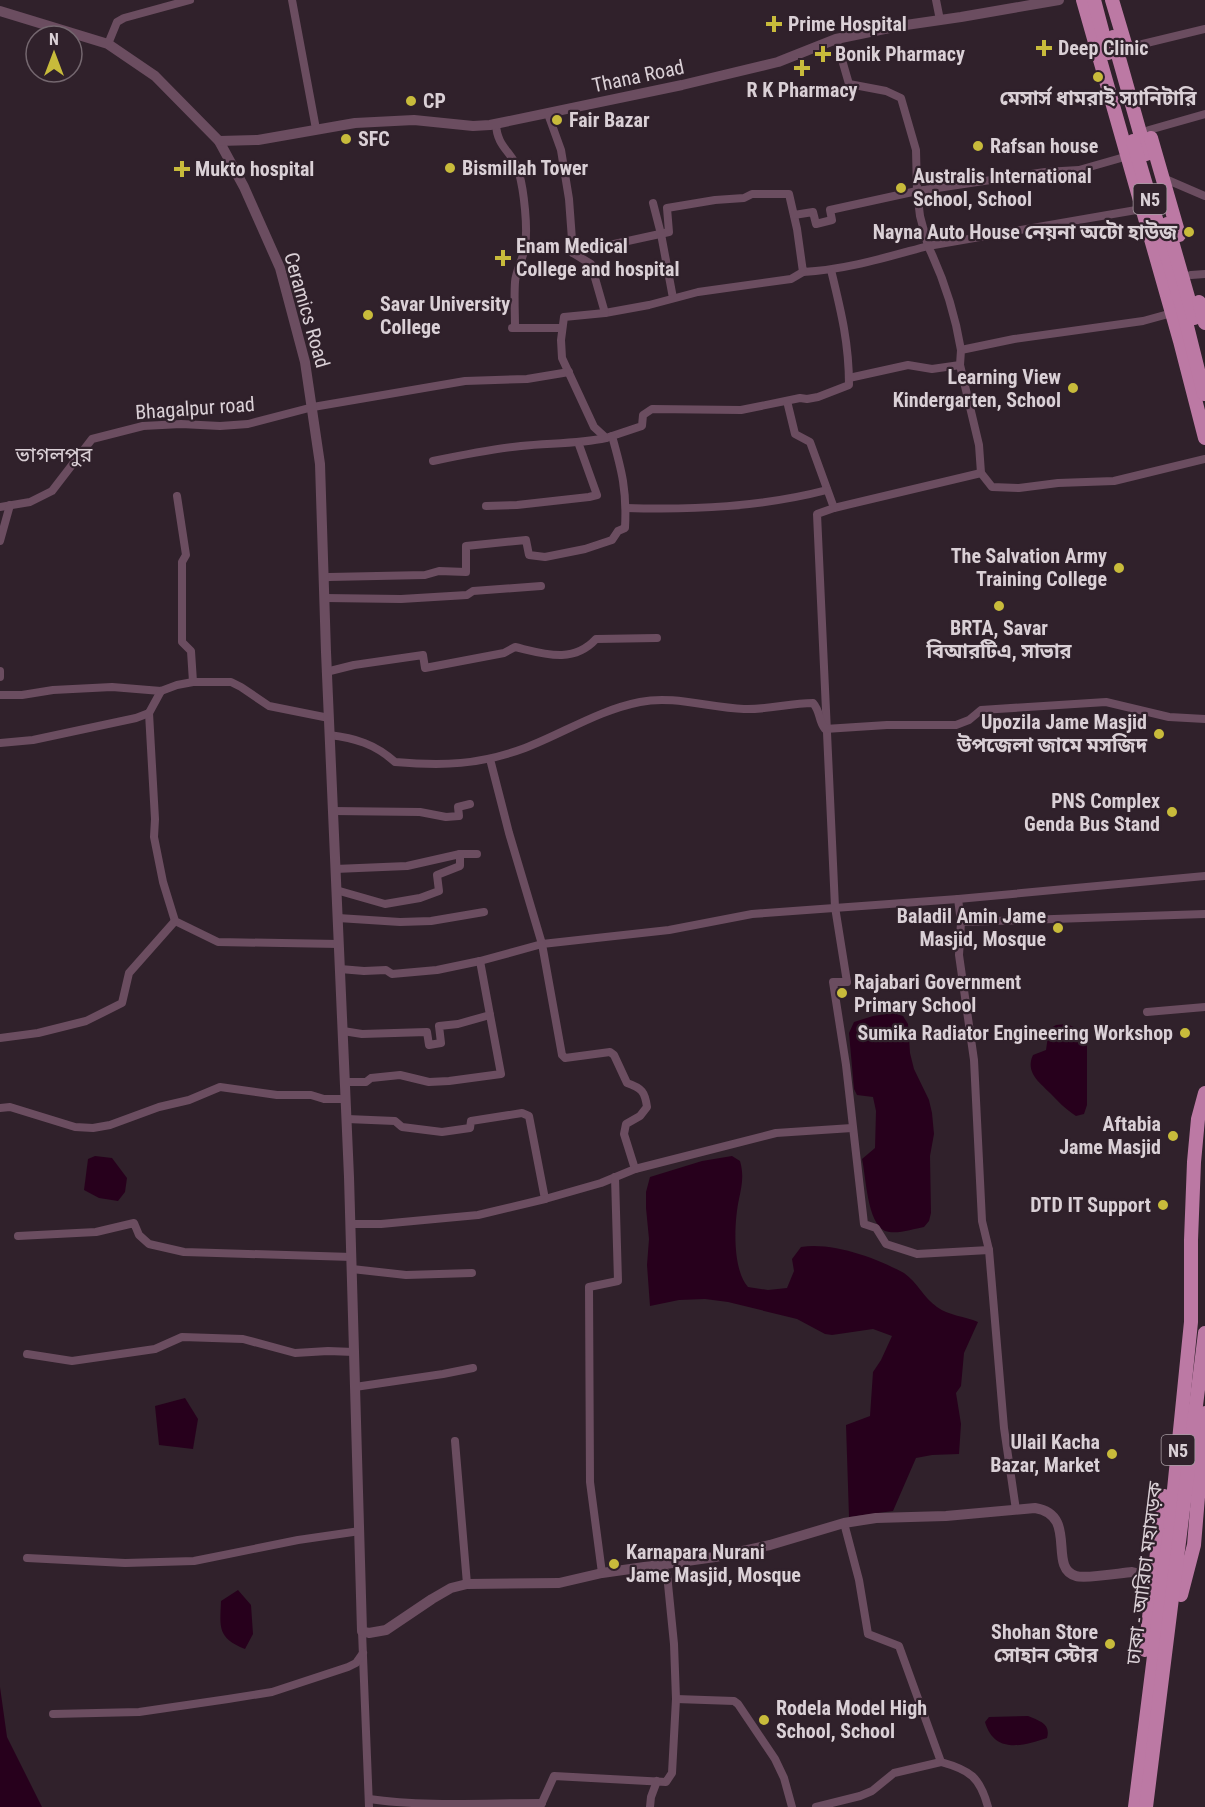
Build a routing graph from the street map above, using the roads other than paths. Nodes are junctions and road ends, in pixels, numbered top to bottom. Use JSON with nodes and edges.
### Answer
{"nodes":[{"id":1,"x":190,"y":0,"type":"edge"},
{"id":2,"x":292,"y":0,"type":"edge"},
{"id":3,"x":936,"y":0,"type":"edge"},
{"id":4,"x":1059,"y":0,"type":"edge"},
{"id":5,"x":1083,"y":0,"type":"edge"},
{"id":6,"x":1094,"y":0,"type":"edge"},
{"id":7,"x":1103,"y":0,"type":"edge"},
{"id":8,"x":1112,"y":0,"type":"edge"},
{"id":9,"x":0,"y":10,"type":"edge"},
{"id":10,"x":940,"y":20,"type":"junction"},
{"id":11,"x":1205,"y":29,"type":"edge"},
{"id":12,"x":836,"y":39,"type":"junction"},
{"id":13,"x":108,"y":44,"type":"junction"},
{"id":14,"x":1126,"y":48,"type":"junction"},
{"id":15,"x":548,"y":114,"type":"junction"},
{"id":16,"x":1205,"y":114,"type":"edge"},
{"id":17,"x":496,"y":124,"type":"junction"},
{"id":18,"x":316,"y":129,"type":"junction"},
{"id":19,"x":1149,"y":130,"type":"junction"},
{"id":20,"x":219,"y":141,"type":"junction"},
{"id":21,"x":1128,"y":156,"type":"junction"},
{"id":22,"x":1163,"y":178,"type":"junction"},
{"id":23,"x":917,"y":191,"type":"junction"},
{"id":24,"x":1205,"y":196,"type":"edge"},
{"id":25,"x":654,"y":203,"type":"dead end"},
{"id":26,"x":1142,"y":209,"type":"junction"},
{"id":27,"x":794,"y":215,"type":"junction"},
{"id":28,"x":661,"y":234,"type":"junction"},
{"id":29,"x":928,"y":246,"type":"junction"},
{"id":30,"x":573,"y":253,"type":"junction"},
{"id":31,"x":831,"y":270,"type":"junction"},
{"id":32,"x":803,"y":272,"type":"junction"},
{"id":33,"x":1198,"y":274,"type":"edge"},
{"id":34,"x":673,"y":298,"type":"dead end"},
{"id":35,"x":604,"y":313,"type":"junction"},
{"id":36,"x":1172,"y":313,"type":"junction"},
{"id":37,"x":1205,"y":324,"type":"edge"},
{"id":38,"x":561,"y":328,"type":"junction"},
{"id":39,"x":961,"y":350,"type":"junction"},
{"id":40,"x":1205,"y":362,"type":"edge"},
{"id":41,"x":960,"y":365,"type":"junction"},
{"id":42,"x":569,"y":372,"type":"junction"},
{"id":43,"x":849,"y":378,"type":"junction"},
{"id":44,"x":1205,"y":399,"type":"edge"},
{"id":45,"x":787,"y":401,"type":"junction"},
{"id":46,"x":313,"y":407,"type":"junction"},
{"id":47,"x":609,"y":437,"type":"junction"},
{"id":48,"x":1205,"y":438,"type":"edge"},
{"id":49,"x":578,"y":442,"type":"junction"},
{"id":50,"x":1205,"y":459,"type":"edge"},
{"id":51,"x":433,"y":461,"type":"dead end"},
{"id":52,"x":981,"y":473,"type":"junction"},
{"id":53,"x":827,"y":490,"type":"junction"},
{"id":54,"x":177,"y":496,"type":"dead end"},
{"id":55,"x":10,"y":506,"type":"junction"},
{"id":56,"x":486,"y":506,"type":"dead end"},
{"id":57,"x":0,"y":507,"type":"edge"},
{"id":58,"x":626,"y":508,"type":"junction"},
{"id":59,"x":834,"y":508,"type":"junction"},
{"id":60,"x":0,"y":541,"type":"edge"},
{"id":61,"x":324,"y":578,"type":"junction"},
{"id":62,"x":542,"y":586,"type":"dead end"},
{"id":63,"x":325,"y":598,"type":"junction"},
{"id":64,"x":657,"y":638,"type":"dead end"},
{"id":65,"x":0,"y":671,"type":"edge"},
{"id":66,"x":326,"y":672,"type":"junction"},
{"id":67,"x":0,"y":676,"type":"edge"},
{"id":68,"x":193,"y":682,"type":"junction"},
{"id":69,"x":160,"y":691,"type":"junction"},
{"id":70,"x":0,"y":695,"type":"edge"},
{"id":71,"x":149,"y":713,"type":"junction"},
{"id":72,"x":328,"y":718,"type":"junction"},
{"id":73,"x":1205,"y":719,"type":"edge"},
{"id":74,"x":825,"y":729,"type":"junction"},
{"id":75,"x":329,"y":735,"type":"junction"},
{"id":76,"x":0,"y":743,"type":"edge"},
{"id":77,"x":490,"y":759,"type":"junction"},
{"id":78,"x":470,"y":804,"type":"dead end"},
{"id":79,"x":333,"y":811,"type":"junction"},
{"id":80,"x":460,"y":854,"type":"junction"},
{"id":81,"x":477,"y":854,"type":"dead end"},
{"id":82,"x":335,"y":869,"type":"junction"},
{"id":83,"x":1205,"y":876,"type":"edge"},
{"id":84,"x":336,"y":890,"type":"junction"},
{"id":85,"x":958,"y":898,"type":"junction"},
{"id":86,"x":835,"y":907,"type":"junction"},
{"id":87,"x":484,"y":912,"type":"dead end"},
{"id":88,"x":1205,"y":914,"type":"edge"},
{"id":89,"x":338,"y":918,"type":"junction"},
{"id":90,"x":175,"y":921,"type":"junction"},
{"id":91,"x":961,"y":922,"type":"junction"},
{"id":92,"x":339,"y":944,"type":"junction"},
{"id":93,"x":542,"y":944,"type":"junction"},
{"id":94,"x":480,"y":961,"type":"junction"},
{"id":95,"x":340,"y":969,"type":"junction"},
{"id":96,"x":1205,"y":1007,"type":"edge"},
{"id":97,"x":1147,"y":1012,"type":"dead end"},
{"id":98,"x":490,"y":1015,"type":"junction"},
{"id":99,"x":343,"y":1031,"type":"junction"},
{"id":100,"x":0,"y":1038,"type":"edge"},
{"id":101,"x":345,"y":1082,"type":"junction"},
{"id":102,"x":1205,"y":1093,"type":"edge"},
{"id":103,"x":346,"y":1099,"type":"junction"},
{"id":104,"x":0,"y":1108,"type":"edge"},
{"id":105,"x":347,"y":1119,"type":"junction"},
{"id":106,"x":852,"y":1128,"type":"junction"},
{"id":107,"x":1205,"y":1158,"type":"edge"},
{"id":108,"x":635,"y":1169,"type":"junction"},
{"id":109,"x":1193,"y":1174,"type":"junction"},
{"id":110,"x":615,"y":1177,"type":"junction"},
{"id":111,"x":544,"y":1199,"type":"junction"},
{"id":112,"x":351,"y":1224,"type":"junction"},
{"id":113,"x":18,"y":1236,"type":"dead end"},
{"id":114,"x":989,"y":1250,"type":"junction"},
{"id":115,"x":352,"y":1257,"type":"junction"},
{"id":116,"x":352,"y":1269,"type":"junction"},
{"id":117,"x":472,"y":1273,"type":"dead end"},
{"id":118,"x":1191,"y":1322,"type":"junction"},
{"id":119,"x":1205,"y":1333,"type":"edge"},
{"id":120,"x":354,"y":1352,"type":"junction"},
{"id":121,"x":27,"y":1354,"type":"dead end"},
{"id":122,"x":473,"y":1368,"type":"dead end"},
{"id":123,"x":356,"y":1387,"type":"junction"},
{"id":124,"x":1205,"y":1413,"type":"edge"},
{"id":125,"x":455,"y":1441,"type":"dead end"},
{"id":126,"x":1016,"y":1510,"type":"junction"},
{"id":127,"x":844,"y":1523,"type":"junction"},
{"id":128,"x":360,"y":1531,"type":"junction"},
{"id":129,"x":27,"y":1558,"type":"dead end"},
{"id":130,"x":659,"y":1564,"type":"junction"},
{"id":131,"x":602,"y":1574,"type":"junction"},
{"id":132,"x":467,"y":1584,"type":"junction"},
{"id":133,"x":1153,"y":1585,"type":"junction"},
{"id":134,"x":362,"y":1631,"type":"junction"},
{"id":135,"x":363,"y":1653,"type":"junction"},
{"id":136,"x":676,"y":1699,"type":"junction"},
{"id":137,"x":53,"y":1714,"type":"dead end"},
{"id":138,"x":941,"y":1762,"type":"junction"},
{"id":139,"x":657,"y":1781,"type":"junction"},
{"id":140,"x":369,"y":1803,"type":"edge"},
{"id":141,"x":541,"y":1805,"type":"edge"},
{"id":142,"x":650,"y":1807,"type":"edge"},
{"id":143,"x":792,"y":1807,"type":"edge"},
{"id":144,"x":816,"y":1807,"type":"edge"},
{"id":145,"x":988,"y":1807,"type":"edge"},
{"id":146,"x":1126,"y":1807,"type":"edge"},
{"id":147,"x":1135,"y":1807,"type":"edge"},
{"id":148,"x":1146,"y":1807,"type":"edge"},
{"id":149,"x":1155,"y":1807,"type":"edge"}],
"edges":[{"from":1,"to":13,"type":"street"},
{"from":2,"to":18,"type":"street"},
{"from":3,"to":10,"type":"street"},
{"from":4,"to":10,"type":"street","name":"Thana Road"},
{"from":5,"to":21,"type":"highway"},
{"from":6,"to":44,"type":"highway","number":"N5"},
{"from":7,"to":40,"type":"highway","number":"N5"},
{"from":8,"to":14,"type":"highway"},
{"from":9,"to":13,"type":"street","name":"Ceramics Road"},
{"from":10,"to":12,"type":"street","name":"Thana Road"},
{"from":11,"to":14,"type":"street"},
{"from":12,"to":15,"type":"street","name":"Thana Road"},
{"from":12,"to":23,"type":"street"},
{"from":13,"to":20,"type":"street","name":"Ceramics Road"},
{"from":14,"to":19,"type":"highway"},
{"from":15,"to":17,"type":"street","name":"Thana Road"},
{"from":15,"to":30,"type":"street"},
{"from":16,"to":19,"type":"street"},
{"from":17,"to":18,"type":"street","name":"Thana Road"},
{"from":17,"to":38,"type":"street"},
{"from":18,"to":20,"type":"street","name":"Thana Road"},
{"from":19,"to":22,"type":"highway"},
{"from":20,"to":46,"type":"street","name":"Ceramics Road"},
{"from":21,"to":23,"type":"street"},
{"from":21,"to":26,"type":"highway"},
{"from":22,"to":24,"type":"street"},
{"from":22,"to":33,"type":"highway"},
{"from":23,"to":27,"type":"street"},
{"from":23,"to":29,"type":"street"},
{"from":25,"to":28,"type":"street"},
{"from":26,"to":29,"type":"street"},
{"from":26,"to":36,"type":"highway"},
{"from":27,"to":28,"type":"street"},
{"from":27,"to":32,"type":"street"},
{"from":28,"to":30,"type":"street"},
{"from":28,"to":34,"type":"street"},
{"from":29,"to":31,"type":"street"},
{"from":29,"to":39,"type":"street"},
{"from":30,"to":35,"type":"street"},
{"from":31,"to":32,"type":"street"},
{"from":31,"to":43,"type":"street"},
{"from":32,"to":35,"type":"street"},
{"from":33,"to":37,"type":"highway"},
{"from":35,"to":38,"type":"street"},
{"from":36,"to":39,"type":"street"},
{"from":36,"to":48,"type":"highway"},
{"from":38,"to":42,"type":"street"},
{"from":39,"to":41,"type":"street"},
{"from":41,"to":43,"type":"street"},
{"from":41,"to":52,"type":"street"},
{"from":42,"to":46,"type":"street","name":"Bhagalpur road"},
{"from":42,"to":47,"type":"street"},
{"from":43,"to":45,"type":"street"},
{"from":45,"to":47,"type":"street"},
{"from":45,"to":53,"type":"street"},
{"from":46,"to":55,"type":"street","name":"Bhagalpur road"},
{"from":46,"to":61,"type":"street","name":"Ceramics Road"},
{"from":47,"to":49,"type":"street"},
{"from":47,"to":58,"type":"street"},
{"from":49,"to":51,"type":"street"},
{"from":49,"to":56,"type":"street"},
{"from":50,"to":52,"type":"street"},
{"from":52,"to":59,"type":"street"},
{"from":53,"to":58,"type":"street"},
{"from":53,"to":59,"type":"street"},
{"from":54,"to":68,"type":"street"},
{"from":55,"to":57,"type":"street","name":"Bhagalpur road"},
{"from":55,"to":60,"type":"street"},
{"from":58,"to":61,"type":"street"},
{"from":59,"to":74,"type":"street"},
{"from":61,"to":63,"type":"street","name":"Ceramics Road"},
{"from":62,"to":63,"type":"street"},
{"from":63,"to":66,"type":"street","name":"Ceramics Road"},
{"from":64,"to":66,"type":"street"},
{"from":65,"to":67,"type":"street"},
{"from":66,"to":72,"type":"street","name":"Ceramics Road"},
{"from":68,"to":69,"type":"street"},
{"from":68,"to":72,"type":"street"},
{"from":69,"to":70,"type":"street"},
{"from":69,"to":71,"type":"street"},
{"from":71,"to":76,"type":"street"},
{"from":71,"to":90,"type":"street"},
{"from":72,"to":75,"type":"street","name":"Ceramics Road"},
{"from":73,"to":74,"type":"street"},
{"from":74,"to":77,"type":"street"},
{"from":74,"to":86,"type":"street"},
{"from":75,"to":77,"type":"street"},
{"from":75,"to":79,"type":"street","name":"Ceramics Road"},
{"from":77,"to":93,"type":"street"},
{"from":78,"to":79,"type":"street"},
{"from":79,"to":82,"type":"street","name":"Ceramics Road"},
{"from":80,"to":81,"type":"street"},
{"from":80,"to":82,"type":"street"},
{"from":80,"to":84,"type":"street"},
{"from":82,"to":84,"type":"street","name":"Ceramics Road"},
{"from":83,"to":85,"type":"street"},
{"from":84,"to":89,"type":"street","name":"Ceramics Road"},
{"from":85,"to":86,"type":"street"},
{"from":85,"to":91,"type":"street"},
{"from":86,"to":93,"type":"street"},
{"from":86,"to":106,"type":"street"},
{"from":87,"to":89,"type":"street"},
{"from":88,"to":91,"type":"street"},
{"from":89,"to":92,"type":"street","name":"Ceramics Road"},
{"from":90,"to":92,"type":"street"},
{"from":90,"to":100,"type":"street"},
{"from":91,"to":114,"type":"street"},
{"from":92,"to":95,"type":"street","name":"Ceramics Road"},
{"from":93,"to":94,"type":"street"},
{"from":93,"to":108,"type":"street"},
{"from":94,"to":95,"type":"street"},
{"from":94,"to":98,"type":"street"},
{"from":95,"to":99,"type":"street","name":"Ceramics Road"},
{"from":96,"to":97,"type":"street"},
{"from":98,"to":99,"type":"street"},
{"from":98,"to":101,"type":"street"},
{"from":99,"to":101,"type":"street","name":"Ceramics Road"},
{"from":101,"to":103,"type":"street","name":"Ceramics Road"},
{"from":102,"to":109,"type":"highway","name":"ঢাকা - আরিচা মহাসড়ক","number":"N5"},
{"from":103,"to":104,"type":"street"},
{"from":103,"to":105,"type":"street","name":"Ceramics Road"},
{"from":105,"to":111,"type":"street"},
{"from":105,"to":112,"type":"street","name":"Ceramics Road"},
{"from":106,"to":108,"type":"street"},
{"from":106,"to":114,"type":"street"},
{"from":107,"to":109,"type":"highway"},
{"from":108,"to":110,"type":"street"},
{"from":109,"to":118,"type":"highway","name":"ঢাকা - আরিচা মহাসড়ক","number":"N5"},
{"from":110,"to":111,"type":"street"},
{"from":110,"to":131,"type":"street"},
{"from":111,"to":112,"type":"street"},
{"from":112,"to":115,"type":"street","name":"Ceramics Road"},
{"from":113,"to":115,"type":"street"},
{"from":114,"to":126,"type":"street"},
{"from":115,"to":116,"type":"street","name":"Ceramics Road"},
{"from":116,"to":117,"type":"street"},
{"from":116,"to":120,"type":"street","name":"Ceramics Road"},
{"from":118,"to":133,"type":"highway"},
{"from":118,"to":147,"type":"highway","name":"ঢাকা - আরিচা মহাসড়ক","number":"N5"},
{"from":119,"to":148,"type":"highway","name":"ঢাকা - আরিচা মহাসড়ক","number":"N5"},
{"from":120,"to":121,"type":"street"},
{"from":120,"to":123,"type":"street","name":"Ceramics Road"},
{"from":122,"to":123,"type":"street"},
{"from":123,"to":128,"type":"street","name":"Ceramics Road"},
{"from":124,"to":149,"type":"highway"},
{"from":125,"to":132,"type":"street"},
{"from":126,"to":127,"type":"street"},
{"from":126,"to":133,"type":"street"},
{"from":127,"to":130,"type":"street"},
{"from":127,"to":138,"type":"street"},
{"from":128,"to":129,"type":"street"},
{"from":128,"to":134,"type":"street","name":"Ceramics Road"},
{"from":130,"to":131,"type":"street"},
{"from":130,"to":136,"type":"street"},
{"from":131,"to":132,"type":"street"},
{"from":132,"to":134,"type":"street"},
{"from":133,"to":146,"type":"highway"},
{"from":134,"to":135,"type":"street"},
{"from":135,"to":137,"type":"street"},
{"from":135,"to":140,"type":"street"},
{"from":136,"to":139,"type":"street"},
{"from":136,"to":143,"type":"street"},
{"from":138,"to":144,"type":"street"},
{"from":138,"to":145,"type":"street"},
{"from":139,"to":141,"type":"street"},
{"from":139,"to":142,"type":"street"},
{"from":140,"to":141,"type":"street"}]}
